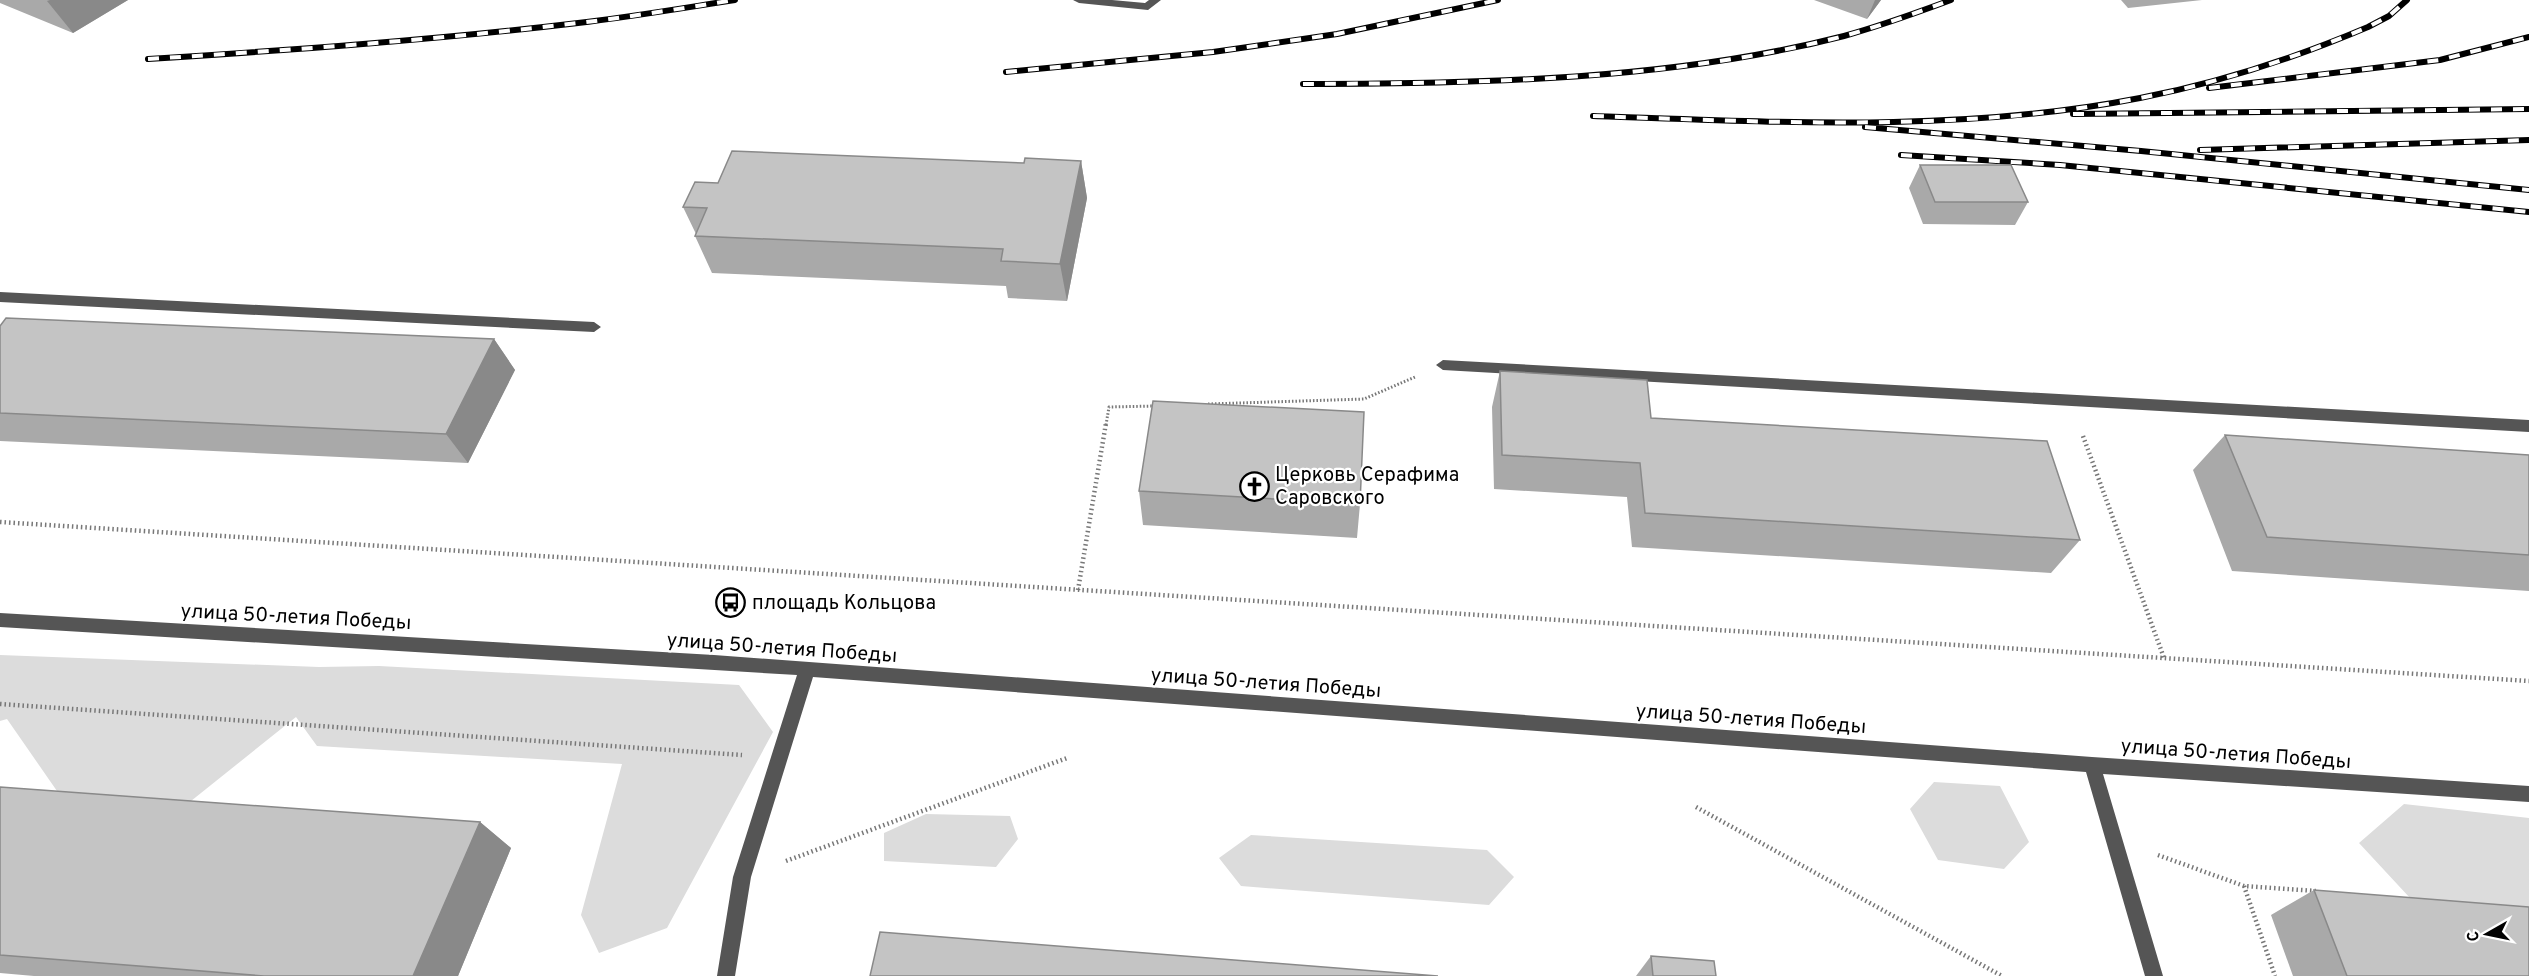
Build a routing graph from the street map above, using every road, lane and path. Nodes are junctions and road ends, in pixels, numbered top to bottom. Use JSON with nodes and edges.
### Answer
{"nodes":[{"id":1,"x":1079,"y":0,"type":"edge"},
{"id":2,"x":1155,"y":0,"type":"edge"},
{"id":3,"x":0,"y":297,"type":"edge"},
{"id":4,"x":594,"y":327,"type":"dead end"},
{"id":5,"x":1443,"y":365,"type":"joint"},
{"id":6,"x":2070,"y":400,"type":"junction"},
{"id":7,"x":1202,"y":404,"type":"edge"},
{"id":8,"x":1155,"y":406,"type":"edge"},
{"id":9,"x":2529,"y":426,"type":"edge"},
{"id":10,"x":0,"y":522,"type":"edge"},
{"id":11,"x":1078,"y":590,"type":"junction"},
{"id":12,"x":0,"y":620,"type":"edge"},
{"id":13,"x":2164,"y":658,"type":"junction"},
{"id":14,"x":807,"y":669,"type":"junction"},
{"id":15,"x":2529,"y":681,"type":"edge"},
{"id":16,"x":0,"y":704,"type":"edge"},
{"id":17,"x":780,"y":757,"type":"junction"},
{"id":18,"x":1067,"y":758,"type":"dead end"},
{"id":19,"x":2092,"y":765,"type":"junction"},
{"id":20,"x":2529,"y":794,"type":"edge"},
{"id":21,"x":1696,"y":807,"type":"dead end"},
{"id":22,"x":2114,"y":838,"type":"junction"},
{"id":23,"x":742,"y":877,"type":"junction"},
{"id":24,"x":2244,"y":886,"type":"junction"},
{"id":25,"x":2327,"y":892,"type":"edge"},
{"id":26,"x":726,"y":976,"type":"edge"},
{"id":27,"x":2002,"y":976,"type":"edge"},
{"id":28,"x":2154,"y":976,"type":"edge"},
{"id":29,"x":2275,"y":976,"type":"edge"}],
"edges":[{"from":1,"to":2,"type":"street"},
{"from":3,"to":4,"type":"street"},
{"from":5,"to":6,"type":"street"},
{"from":5,"to":7,"type":"path"},
{"from":6,"to":9,"type":"street"},
{"from":6,"to":13,"type":"path"},
{"from":8,"to":11,"type":"path"},
{"from":10,"to":11,"type":"path"},
{"from":11,"to":13,"type":"path"},
{"from":12,"to":14,"type":"street","name":"улица 50-летия Победы"},
{"from":13,"to":15,"type":"path"},
{"from":14,"to":17,"type":"street"},
{"from":14,"to":19,"type":"street","name":"улица 50-летия Победы"},
{"from":16,"to":17,"type":"path"},
{"from":17,"to":23,"type":"street"},
{"from":18,"to":23,"type":"path"},
{"from":19,"to":20,"type":"street","name":"улица 50-летия Победы"},
{"from":19,"to":22,"type":"street"},
{"from":21,"to":27,"type":"path"},
{"from":22,"to":24,"type":"path"},
{"from":22,"to":28,"type":"street"},
{"from":23,"to":26,"type":"street"},
{"from":24,"to":25,"type":"path"},
{"from":24,"to":29,"type":"path"}]}
